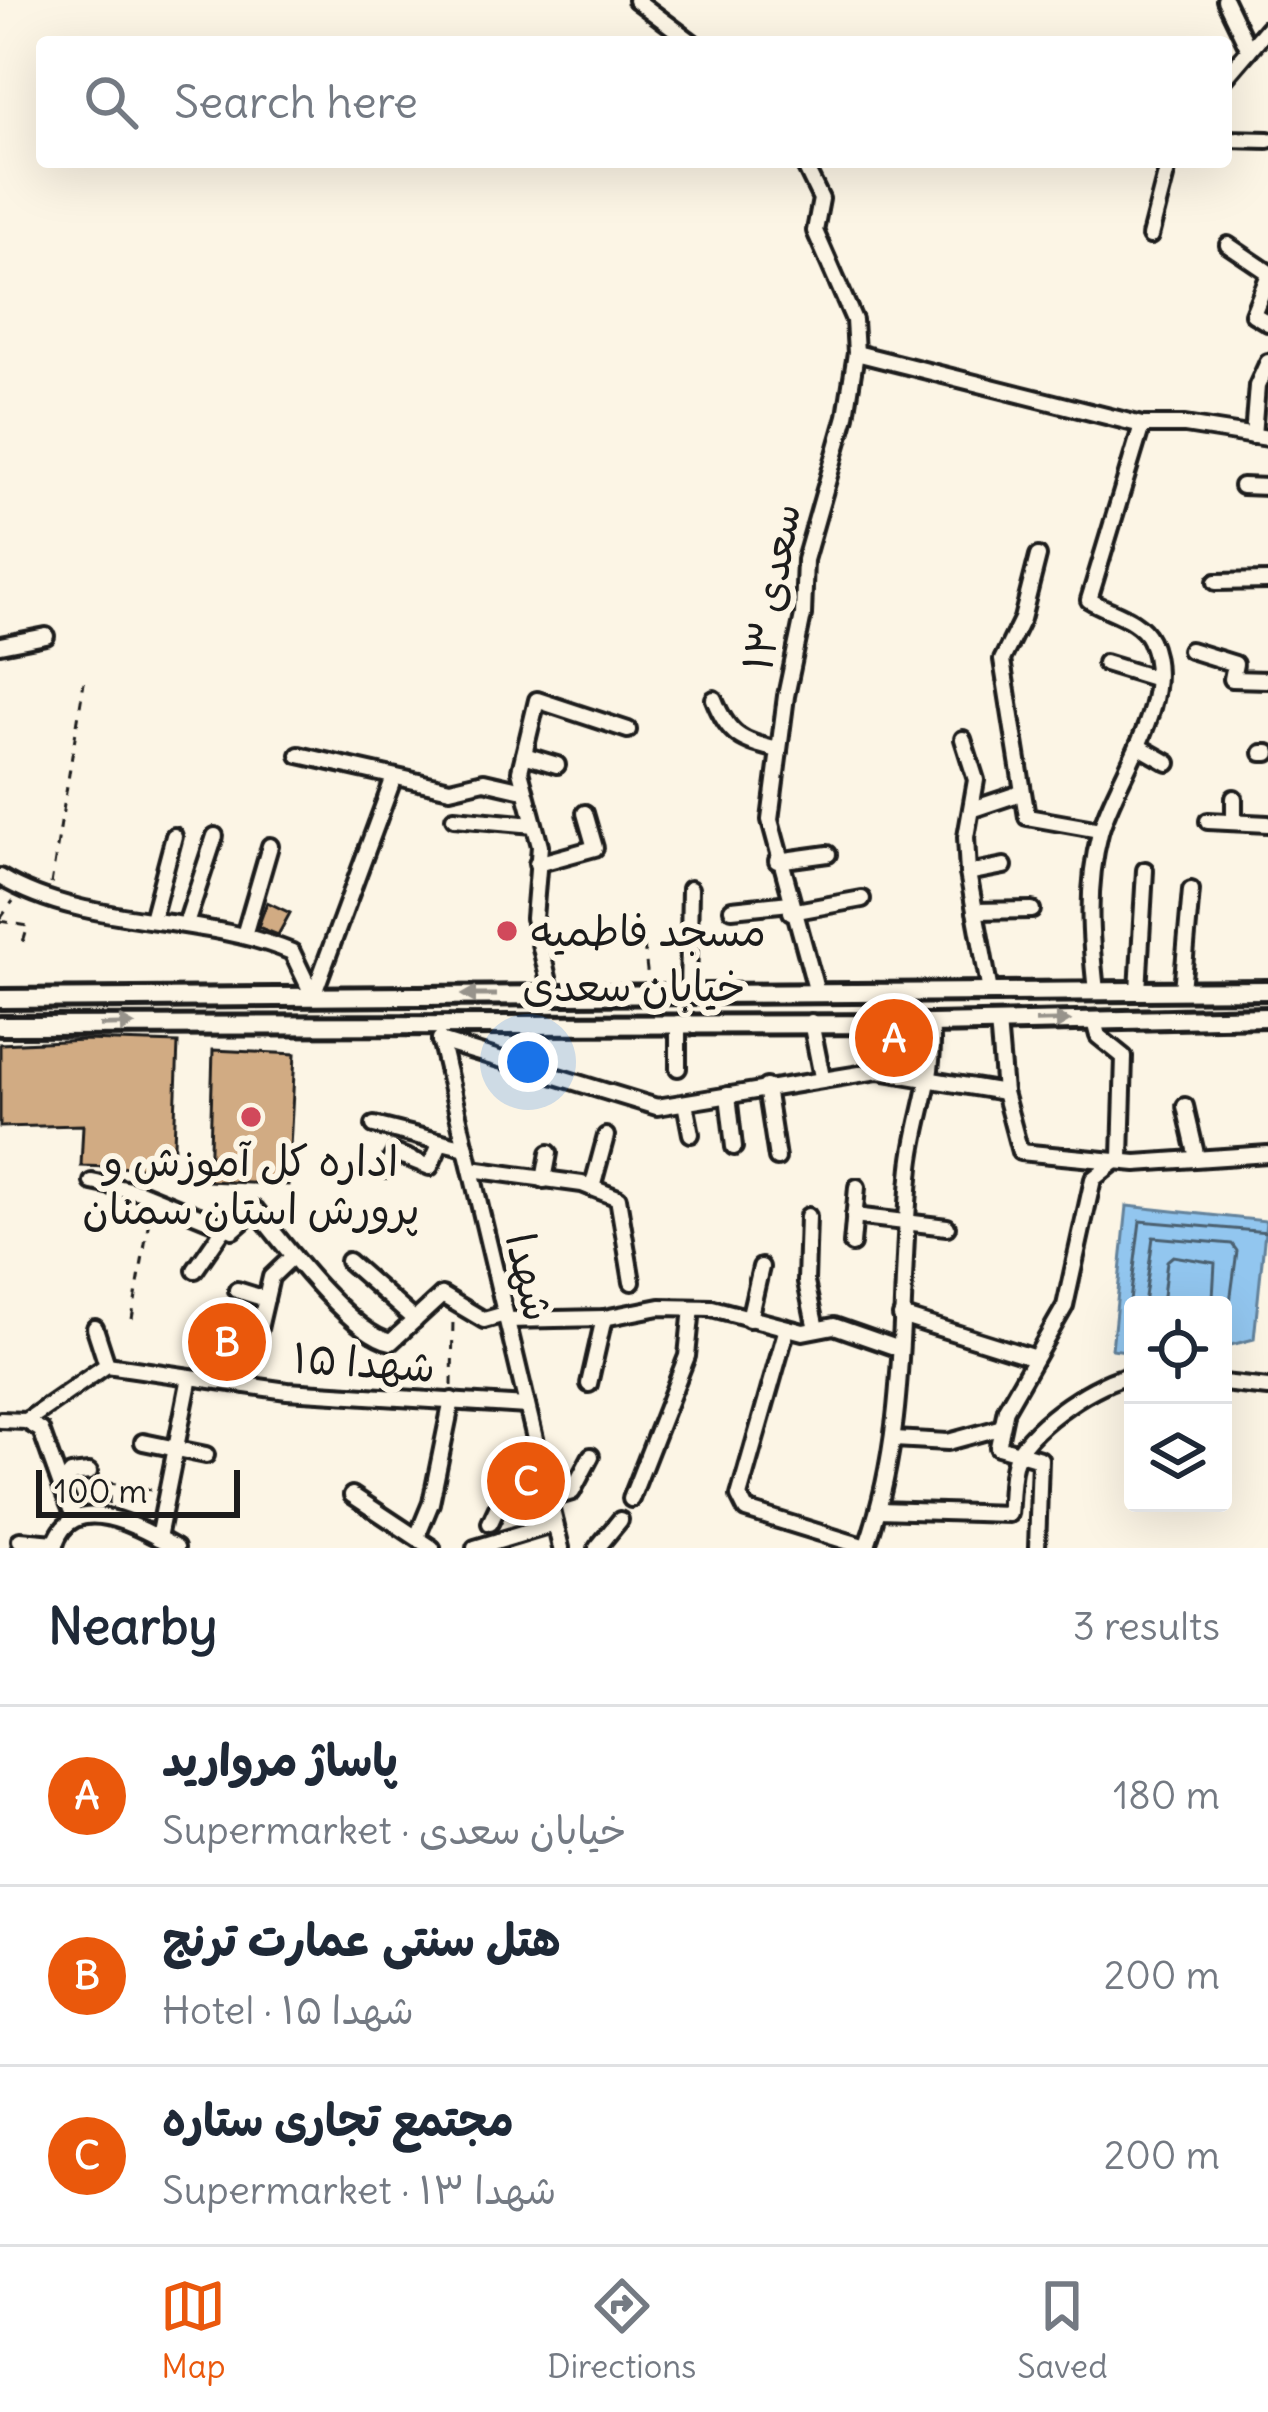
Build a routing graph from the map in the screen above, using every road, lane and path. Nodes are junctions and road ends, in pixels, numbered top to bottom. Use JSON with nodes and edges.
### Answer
{"nodes":[{"id":1,"x":636,"y":0,"type":"edge"},
{"id":2,"x":1225,"y":0,"type":"edge"},
{"id":3,"x":1268,"y":28,"type":"edge"},
{"id":4,"x":684,"y":36,"type":"edge"},
{"id":5,"x":1249,"y":50,"type":"junction"},
{"id":6,"x":1232,"y":70,"type":"edge"},
{"id":7,"x":1232,"y":140,"type":"edge"},
{"id":8,"x":1268,"y":140,"type":"edge"},
{"id":9,"x":805,"y":168,"type":"edge"},
{"id":10,"x":1167,"y":168,"type":"edge"},
{"id":11,"x":1150,"y":236,"type":"dead end"},
{"id":12,"x":1228,"y":245,"type":"dead end"},
{"id":13,"x":1268,"y":275,"type":"edge"},
{"id":14,"x":1268,"y":322,"type":"edge"},
{"id":15,"x":856,"y":353,"type":"junction"},
{"id":16,"x":1268,"y":362,"type":"edge"},
{"id":17,"x":1142,"y":425,"type":"junction"},
{"id":18,"x":1261,"y":437,"type":"edge"},
{"id":19,"x":1242,"y":486,"type":"dead end"},
{"id":20,"x":1268,"y":487,"type":"edge"},
{"id":21,"x":1038,"y":556,"type":"dead end"},
{"id":22,"x":1268,"y":581,"type":"edge"},
{"id":23,"x":1216,"y":582,"type":"dead end"},
{"id":24,"x":46,"y":636,"type":"dead end"},
{"id":25,"x":0,"y":645,"type":"edge"},
{"id":26,"x":1190,"y":650,"type":"dead end"},
{"id":27,"x":1105,"y":662,"type":"dead end"},
{"id":28,"x":1154,"y":678,"type":"junction"},
{"id":29,"x":1268,"y":680,"type":"edge"},
{"id":30,"x":84,"y":682,"type":"dead end"},
{"id":31,"x":714,"y":699,"type":"dead end"},
{"id":32,"x":628,"y":730,"type":"dead end"},
{"id":33,"x":963,"y":739,"type":"dead end"},
{"id":34,"x":1138,"y":746,"type":"junction"},
{"id":35,"x":778,"y":749,"type":"junction"},
{"id":36,"x":299,"y":755,"type":"dead end"},
{"id":37,"x":524,"y":755,"type":"junction"},
{"id":38,"x":1168,"y":763,"type":"dead end"},
{"id":39,"x":557,"y":765,"type":"dead end"},
{"id":40,"x":394,"y":776,"type":"junction"},
{"id":41,"x":524,"y":790,"type":"junction"},
{"id":42,"x":1021,"y":793,"type":"junction"},
{"id":43,"x":1234,"y":798,"type":"dead end"},
{"id":44,"x":973,"y":809,"type":"junction"},
{"id":45,"x":585,"y":813,"type":"dead end"},
{"id":46,"x":454,"y":818,"type":"dead end"},
{"id":47,"x":1208,"y":821,"type":"dead end"},
{"id":48,"x":1234,"y":822,"type":"junction"},
{"id":49,"x":1268,"y":824,"type":"edge"},
{"id":50,"x":535,"y":825,"type":"junction"},
{"id":51,"x":1100,"y":830,"type":"junction"},
{"id":52,"x":174,"y":836,"type":"dead end"},
{"id":53,"x":215,"y":836,"type":"dead end"},
{"id":54,"x":270,"y":846,"type":"dead end"},
{"id":55,"x":828,"y":854,"type":"dead end"},
{"id":56,"x":777,"y":861,"type":"junction"},
{"id":57,"x":537,"y":864,"type":"junction"},
{"id":58,"x":1004,"y":866,"type":"dead end"},
{"id":59,"x":1144,"y":870,"type":"dead end"},
{"id":60,"x":968,"y":873,"type":"junction"},
{"id":61,"x":0,"y":877,"type":"edge"},
{"id":62,"x":21,"y":890,"type":"junction"},
{"id":63,"x":690,"y":890,"type":"dead end"},
{"id":64,"x":1191,"y":890,"type":"dead end"},
{"id":65,"x":48,"y":897,"type":"junction"},
{"id":66,"x":862,"y":899,"type":"dead end"},
{"id":67,"x":790,"y":907,"type":"junction"},
{"id":68,"x":732,"y":909,"type":"dead end"},
{"id":69,"x":1032,"y":910,"type":"dead end"},
{"id":70,"x":975,"y":911,"type":"junction"},
{"id":71,"x":152,"y":919,"type":"junction"},
{"id":72,"x":0,"y":920,"type":"edge"},
{"id":73,"x":186,"y":924,"type":"junction"},
{"id":74,"x":245,"y":932,"type":"junction"},
{"id":75,"x":23,"y":943,"type":"dead end"},
{"id":76,"x":644,"y":945,"type":"dead end"},
{"id":77,"x":1182,"y":990,"type":"junction"},
{"id":78,"x":1268,"y":990,"type":"edge"},
{"id":79,"x":1096,"y":991,"type":"junction"},
{"id":80,"x":1138,"y":991,"type":"junction"},
{"id":81,"x":869,"y":992,"type":"junction"},
{"id":82,"x":901,"y":992,"type":"junction"},
{"id":83,"x":990,"y":992,"type":"junction"},
{"id":84,"x":817,"y":993,"type":"junction"},
{"id":85,"x":552,"y":994,"type":"junction"},
{"id":86,"x":649,"y":994,"type":"junction"},
{"id":87,"x":688,"y":994,"type":"junction"},
{"id":88,"x":313,"y":996,"type":"junction"},
{"id":89,"x":0,"y":999,"type":"edge"},
{"id":90,"x":1268,"y":1017,"type":"edge"},
{"id":91,"x":1094,"y":1021,"type":"junction"},
{"id":92,"x":436,"y":1022,"type":"junction"},
{"id":93,"x":548,"y":1022,"type":"junction"},
{"id":94,"x":678,"y":1022,"type":"junction"},
{"id":95,"x":811,"y":1022,"type":"junction"},
{"id":96,"x":998,"y":1022,"type":"junction"},
{"id":97,"x":869,"y":1023,"type":"junction"},
{"id":98,"x":901,"y":1023,"type":"junction"},
{"id":99,"x":931,"y":1024,"type":"junction"},
{"id":100,"x":0,"y":1026,"type":"edge"},
{"id":101,"x":440,"y":1042,"type":"junction"},
{"id":102,"x":678,"y":1068,"type":"dead end"},
{"id":103,"x":822,"y":1077,"type":"junction"},
{"id":104,"x":550,"y":1078,"type":"junction"},
{"id":105,"x":932,"y":1082,"type":"junction"},
{"id":106,"x":766,"y":1088,"type":"junction"},
{"id":107,"x":1004,"y":1092,"type":"junction"},
{"id":108,"x":728,"y":1095,"type":"junction"},
{"id":109,"x":685,"y":1103,"type":"junction"},
{"id":110,"x":1185,"y":1106,"type":"dead end"},
{"id":111,"x":374,"y":1125,"type":"dead end"},
{"id":112,"x":692,"y":1133,"type":"dead end"},
{"id":113,"x":606,"y":1136,"type":"dead end"},
{"id":114,"x":441,"y":1142,"type":"junction"},
{"id":115,"x":734,"y":1147,"type":"dead end"},
{"id":116,"x":466,"y":1148,"type":"junction"},
{"id":117,"x":549,"y":1153,"type":"dead end"},
{"id":118,"x":1268,"y":1154,"type":"edge"},
{"id":119,"x":1121,"y":1157,"type":"junction"},
{"id":120,"x":777,"y":1158,"type":"dead end"},
{"id":121,"x":1197,"y":1158,"type":"junction"},
{"id":122,"x":471,"y":1169,"type":"junction"},
{"id":123,"x":385,"y":1170,"type":"dead end"},
{"id":124,"x":544,"y":1180,"type":"junction"},
{"id":125,"x":92,"y":1182,"type":"dead end"},
{"id":126,"x":856,"y":1187,"type":"dead end"},
{"id":127,"x":592,"y":1188,"type":"junction"},
{"id":128,"x":153,"y":1197,"type":"junction"},
{"id":129,"x":808,"y":1216,"type":"dead end"},
{"id":130,"x":854,"y":1216,"type":"junction"},
{"id":131,"x":905,"y":1224,"type":"junction"},
{"id":132,"x":947,"y":1227,"type":"dead end"},
{"id":133,"x":224,"y":1228,"type":"junction"},
{"id":134,"x":852,"y":1244,"type":"dead end"},
{"id":135,"x":293,"y":1256,"type":"junction"},
{"id":136,"x":349,"y":1261,"type":"dead end"},
{"id":137,"x":760,"y":1267,"type":"dead end"},
{"id":138,"x":195,"y":1270,"type":"dead end"},
{"id":139,"x":632,"y":1282,"type":"dead end"},
{"id":140,"x":237,"y":1290,"type":"dead end"},
{"id":141,"x":266,"y":1299,"type":"junction"},
{"id":142,"x":454,"y":1303,"type":"junction"},
{"id":143,"x":692,"y":1308,"type":"junction"},
{"id":144,"x":901,"y":1316,"type":"junction"},
{"id":145,"x":506,"y":1317,"type":"junction"},
{"id":146,"x":604,"y":1318,"type":"junction"},
{"id":147,"x":749,"y":1318,"type":"junction"},
{"id":148,"x":132,"y":1319,"type":"dead end"},
{"id":149,"x":415,"y":1320,"type":"junction"},
{"id":150,"x":95,"y":1328,"type":"dead end"},
{"id":151,"x":787,"y":1328,"type":"junction"},
{"id":152,"x":816,"y":1329,"type":"junction"},
{"id":153,"x":900,"y":1349,"type":"junction"},
{"id":154,"x":1032,"y":1357,"type":"junction"},
{"id":155,"x":106,"y":1365,"type":"junction"},
{"id":156,"x":190,"y":1376,"type":"junction"},
{"id":157,"x":1124,"y":1376,"type":"edge"},
{"id":158,"x":589,"y":1384,"type":"dead end"},
{"id":159,"x":1232,"y":1384,"type":"edge"},
{"id":160,"x":246,"y":1385,"type":"junction"},
{"id":161,"x":1268,"y":1388,"type":"edge"},
{"id":162,"x":452,"y":1400,"type":"junction"},
{"id":163,"x":527,"y":1406,"type":"junction"},
{"id":164,"x":0,"y":1420,"type":"edge"},
{"id":165,"x":26,"y":1421,"type":"junction"},
{"id":166,"x":999,"y":1428,"type":"junction"},
{"id":167,"x":894,"y":1438,"type":"junction"},
{"id":168,"x":143,"y":1442,"type":"dead end"},
{"id":169,"x":177,"y":1450,"type":"junction"},
{"id":170,"x":206,"y":1455,"type":"dead end"},
{"id":171,"x":1017,"y":1455,"type":"junction"},
{"id":172,"x":591,"y":1456,"type":"dead end"},
{"id":173,"x":542,"y":1468,"type":"junction"},
{"id":174,"x":89,"y":1472,"type":"dead end"},
{"id":175,"x":61,"y":1486,"type":"junction"},
{"id":176,"x":170,"y":1493,"type":"junction"},
{"id":177,"x":352,"y":1496,"type":"dead end"},
{"id":178,"x":549,"y":1499,"type":"junction"},
{"id":179,"x":631,"y":1499,"type":"dead end"},
{"id":180,"x":878,"y":1510,"type":"junction"},
{"id":181,"x":74,"y":1516,"type":"junction"},
{"id":182,"x":109,"y":1518,"type":"junction"},
{"id":183,"x":620,"y":1520,"type":"dead end"},
{"id":184,"x":490,"y":1523,"type":"dead end"},
{"id":185,"x":555,"y":1524,"type":"junction"},
{"id":186,"x":416,"y":1537,"type":"junction"},
{"id":187,"x":158,"y":1538,"type":"junction"},
{"id":188,"x":20,"y":1540,"type":"dead end"},
{"id":189,"x":54,"y":1545,"type":"edge"},
{"id":190,"x":176,"y":1548,"type":"edge"},
{"id":191,"x":432,"y":1548,"type":"edge"},
{"id":192,"x":475,"y":1548,"type":"edge"},
{"id":193,"x":561,"y":1548,"type":"edge"},
{"id":194,"x":597,"y":1548,"type":"edge"},
{"id":195,"x":868,"y":1548,"type":"edge"},
{"id":196,"x":1037,"y":1548,"type":"edge"}],
"edges":[{"from":1,"to":4,"type":"street"},
{"from":2,"to":5,"type":"street"},
{"from":3,"to":5,"type":"street"},
{"from":5,"to":6,"type":"street"},
{"from":7,"to":8,"type":"street"},
{"from":9,"to":15,"type":"street","name":"سعدی ۱۳"},
{"from":10,"to":11,"type":"street"},
{"from":12,"to":13,"type":"street"},
{"from":13,"to":14,"type":"street"},
{"from":15,"to":17,"type":"street"},
{"from":15,"to":35,"type":"street","name":"سعدی ۱۳"},
{"from":16,"to":18,"type":"street"},
{"from":17,"to":18,"type":"street"},
{"from":17,"to":28,"type":"street"},
{"from":19,"to":20,"type":"street"},
{"from":21,"to":42,"type":"street"},
{"from":22,"to":23,"type":"street"},
{"from":24,"to":25,"type":"street"},
{"from":26,"to":29,"type":"street"},
{"from":27,"to":28,"type":"street"},
{"from":28,"to":34,"type":"street"},
{"from":30,"to":65,"type":"path"},
{"from":31,"to":35,"type":"street"},
{"from":32,"to":37,"type":"street"},
{"from":33,"to":44,"type":"street"},
{"from":34,"to":38,"type":"street"},
{"from":34,"to":51,"type":"street"},
{"from":35,"to":56,"type":"street","name":"سعدی ۱۳"},
{"from":36,"to":40,"type":"street"},
{"from":37,"to":39,"type":"street"},
{"from":37,"to":41,"type":"street"},
{"from":40,"to":41,"type":"street"},
{"from":40,"to":88,"type":"street"},
{"from":41,"to":50,"type":"street"},
{"from":42,"to":44,"type":"street"},
{"from":42,"to":51,"type":"street"},
{"from":43,"to":48,"type":"street"},
{"from":44,"to":60,"type":"street"},
{"from":45,"to":57,"type":"street"},
{"from":46,"to":50,"type":"street"},
{"from":47,"to":48,"type":"street"},
{"from":48,"to":49,"type":"street"},
{"from":50,"to":57,"type":"street"},
{"from":51,"to":79,"type":"street"},
{"from":52,"to":71,"type":"street"},
{"from":53,"to":73,"type":"street"},
{"from":54,"to":74,"type":"street"},
{"from":55,"to":56,"type":"street"},
{"from":56,"to":67,"type":"street","name":"سعدی ۱۳"},
{"from":57,"to":85,"type":"street"},
{"from":58,"to":60,"type":"street"},
{"from":59,"to":80,"type":"street"},
{"from":60,"to":70,"type":"street"},
{"from":61,"to":62,"type":"street"},
{"from":62,"to":65,"type":"street"},
{"from":62,"to":72,"type":"path"},
{"from":63,"to":87,"type":"street"},
{"from":64,"to":77,"type":"street"},
{"from":65,"to":71,"type":"street"},
{"from":66,"to":67,"type":"street"},
{"from":67,"to":68,"type":"street"},
{"from":67,"to":84,"type":"street","name":"سعدی ۱۳"},
{"from":69,"to":70,"type":"street"},
{"from":70,"to":83,"type":"street"},
{"from":71,"to":73,"type":"street"},
{"from":72,"to":75,"type":"path"},
{"from":73,"to":74,"type":"street"},
{"from":74,"to":88,"type":"street"},
{"from":76,"to":86,"type":"path"},
{"from":77,"to":78,"type":"main road","name":"خیابان سعدی"},
{"from":77,"to":80,"type":"main road","name":"خیابان سعدی"},
{"from":79,"to":80,"type":"main road","name":"خیابان سعدی"},
{"from":79,"to":83,"type":"main road","name":"خیابان سعدی"},
{"from":81,"to":82,"type":"main road","name":"خیابان سعدی"},
{"from":81,"to":84,"type":"main road","name":"خیابان سعدی"},
{"from":81,"to":97,"type":"main road"},
{"from":82,"to":83,"type":"main road","name":"خیابان سعدی"},
{"from":82,"to":98,"type":"main road"},
{"from":84,"to":87,"type":"main road","name":"خیابان سعدی"},
{"from":85,"to":86,"type":"main road","name":"خیابان سعدی"},
{"from":85,"to":88,"type":"main road","name":"خیابان سعدی","one_way":true},
{"from":86,"to":87,"type":"main road","name":"خیابان سعدی"},
{"from":88,"to":89,"type":"main road","name":"خیابان سعدی"},
{"from":90,"to":91,"type":"main road","name":"خیابان سعدی"},
{"from":96,"to":91,"type":"main road","name":"خیابان سعدی","one_way":true},
{"from":91,"to":119,"type":"street"},
{"from":92,"to":93,"type":"main road","name":"خیابان سعدی"},
{"from":100,"to":92,"type":"main road","name":"خیابان سعدی","one_way":true},
{"from":92,"to":101,"type":"street","name":"شهدا"},
{"from":93,"to":94,"type":"main road","name":"خیابان سعدی"},
{"from":93,"to":104,"type":"path"},
{"from":94,"to":95,"type":"main road","name":"خیابان سعدی"},
{"from":94,"to":102,"type":"street"},
{"from":95,"to":97,"type":"main road","name":"خیابان سعدی"},
{"from":95,"to":103,"type":"street"},
{"from":96,"to":99,"type":"main road","name":"خیابان سعدی"},
{"from":96,"to":107,"type":"street"},
{"from":97,"to":98,"type":"main road","name":"خیابان سعدی"},
{"from":98,"to":99,"type":"main road","name":"خیابان سعدی"},
{"from":99,"to":105,"type":"street"},
{"from":101,"to":104,"type":"street"},
{"from":101,"to":116,"type":"street","name":"شهدا"},
{"from":103,"to":105,"type":"street"},
{"from":103,"to":106,"type":"street"},
{"from":104,"to":109,"type":"street"},
{"from":105,"to":107,"type":"street"},
{"from":105,"to":131,"type":"street"},
{"from":106,"to":108,"type":"street"},
{"from":106,"to":120,"type":"street"},
{"from":107,"to":119,"type":"street"},
{"from":108,"to":109,"type":"street"},
{"from":108,"to":115,"type":"street"},
{"from":109,"to":112,"type":"street"},
{"from":110,"to":121,"type":"street"},
{"from":111,"to":114,"type":"street"},
{"from":113,"to":127,"type":"street"},
{"from":114,"to":116,"type":"street"},
{"from":114,"to":123,"type":"street"},
{"from":116,"to":122,"type":"street","name":"شهدا"},
{"from":117,"to":124,"type":"street"},
{"from":118,"to":121,"type":"street"},
{"from":119,"to":121,"type":"street"},
{"from":119,"to":154,"type":"street"},
{"from":122,"to":124,"type":"street"},
{"from":122,"to":145,"type":"street","name":"شهدا"},
{"from":124,"to":127,"type":"street"},
{"from":125,"to":128,"type":"street"},
{"from":126,"to":130,"type":"street"},
{"from":127,"to":139,"type":"street"},
{"from":128,"to":133,"type":"street"},
{"from":128,"to":148,"type":"path"},
{"from":129,"to":152,"type":"street"},
{"from":130,"to":131,"type":"street"},
{"from":130,"to":134,"type":"street"},
{"from":131,"to":132,"type":"street"},
{"from":131,"to":144,"type":"street"},
{"from":133,"to":135,"type":"street"},
{"from":133,"to":138,"type":"street"},
{"from":135,"to":141,"type":"street"},
{"from":135,"to":149,"type":"street"},
{"from":136,"to":149,"type":"street"},
{"from":137,"to":147,"type":"street"},
{"from":140,"to":141,"type":"street"},
{"from":141,"to":160,"type":"street"},
{"from":142,"to":145,"type":"street"},
{"from":142,"to":149,"type":"street"},
{"from":142,"to":162,"type":"path"},
{"from":143,"to":146,"type":"street"},
{"from":143,"to":147,"type":"street"},
{"from":143,"to":179,"type":"street"},
{"from":144,"to":153,"type":"street"},
{"from":144,"to":154,"type":"street"},
{"from":145,"to":146,"type":"street"},
{"from":145,"to":163,"type":"street","name":"شهدا"},
{"from":146,"to":158,"type":"street"},
{"from":147,"to":151,"type":"street"},
{"from":150,"to":155,"type":"street"},
{"from":151,"to":152,"type":"street"},
{"from":151,"to":195,"type":"street"},
{"from":152,"to":153,"type":"street"},
{"from":153,"to":167,"type":"street"},
{"from":154,"to":166,"type":"street"},
{"from":155,"to":156,"type":"street","name":"شهدا ۱۵"},
{"from":155,"to":165,"type":"street"},
{"from":156,"to":160,"type":"street","name":"شهدا ۱۵"},
{"from":156,"to":169,"type":"street"},
{"from":157,"to":171,"type":"street"},
{"from":159,"to":161,"type":"street"},
{"from":160,"to":162,"type":"street","name":"شهدا ۱۵"},
{"from":162,"to":163,"type":"street","name":"شهدا ۱۵"},
{"from":162,"to":186,"type":"street"},
{"from":163,"to":173,"type":"street","name":"شهدا"},
{"from":164,"to":165,"type":"street"},
{"from":165,"to":175,"type":"street"},
{"from":166,"to":167,"type":"street"},
{"from":166,"to":171,"type":"street"},
{"from":167,"to":180,"type":"street"},
{"from":168,"to":169,"type":"street"},
{"from":169,"to":170,"type":"street"},
{"from":169,"to":176,"type":"street"},
{"from":171,"to":180,"type":"street"},
{"from":171,"to":196,"type":"street"},
{"from":172,"to":178,"type":"street"},
{"from":173,"to":178,"type":"street","name":"شهدا"},
{"from":173,"to":184,"type":"street"},
{"from":174,"to":175,"type":"street"},
{"from":175,"to":181,"type":"street"},
{"from":176,"to":182,"type":"path"},
{"from":176,"to":187,"type":"street"},
{"from":177,"to":186,"type":"street"},
{"from":178,"to":185,"type":"street","name":"شهدا"},
{"from":180,"to":195,"type":"street"},
{"from":181,"to":182,"type":"street"},
{"from":181,"to":189,"type":"street"},
{"from":182,"to":187,"type":"street"},
{"from":183,"to":194,"type":"street"},
{"from":185,"to":192,"type":"street"},
{"from":185,"to":193,"type":"street","name":"شهدا"},
{"from":186,"to":191,"type":"street"},
{"from":187,"to":190,"type":"street"},
{"from":188,"to":189,"type":"street"}]}
